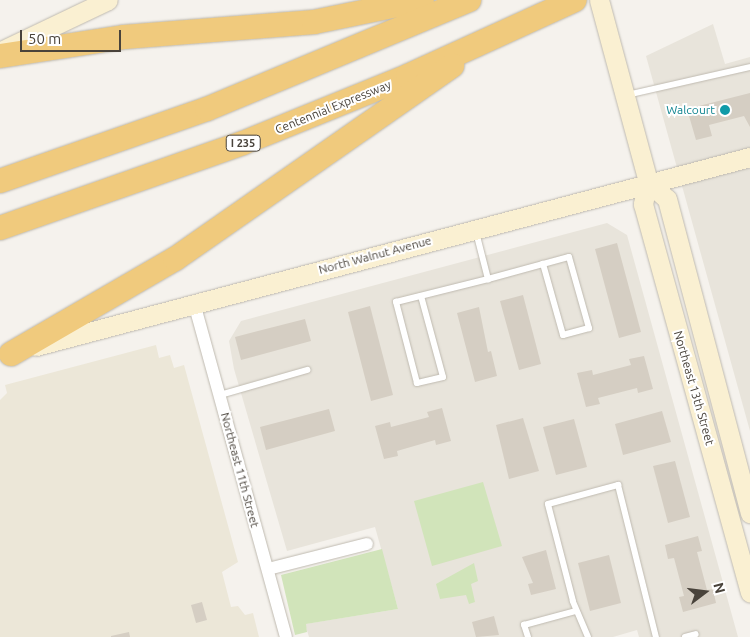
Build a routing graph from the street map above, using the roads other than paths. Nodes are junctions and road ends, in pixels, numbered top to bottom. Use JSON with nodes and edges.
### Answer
{"nodes":[{"id":1,"x":108,"y":0,"type":"edge"},
{"id":2,"x":422,"y":0,"type":"edge"},
{"id":3,"x":469,"y":0,"type":"edge"},
{"id":4,"x":575,"y":0,"type":"edge"},
{"id":5,"x":599,"y":0,"type":"edge"},
{"id":6,"x":481,"y":44,"type":"junction"},
{"id":7,"x":0,"y":51,"type":"edge"},
{"id":8,"x":0,"y":56,"type":"edge"},
{"id":9,"x":750,"y":67,"type":"edge"},
{"id":10,"x":624,"y":95,"type":"junction"},
{"id":11,"x":750,"y":157,"type":"edge"},
{"id":12,"x":0,"y":181,"type":"edge"},
{"id":13,"x":648,"y":182,"type":"junction"},
{"id":14,"x":0,"y":228,"type":"edge"},
{"id":15,"x":475,"y":229,"type":"junction"},
{"id":16,"x":543,"y":264,"type":"junction"},
{"id":17,"x":488,"y":279,"type":"junction"},
{"id":18,"x":421,"y":296,"type":"junction"},
{"id":19,"x":194,"y":303,"type":"junction"},
{"id":20,"x":5,"y":355,"type":"edge"},
{"id":21,"x":307,"y":370,"type":"dead end"},
{"id":22,"x":220,"y":395,"type":"junction"},
{"id":23,"x":732,"y":447,"type":"junction"},
{"id":24,"x":712,"y":452,"type":"junction"},
{"id":25,"x":750,"y":514,"type":"edge"},
{"id":26,"x":366,"y":544,"type":"dead end"},
{"id":27,"x":268,"y":569,"type":"junction"},
{"id":28,"x":750,"y":593,"type":"edge"},
{"id":29,"x":576,"y":611,"type":"junction"},
{"id":30,"x":696,"y":634,"type":"dead end"},
{"id":31,"x":286,"y":637,"type":"edge"},
{"id":32,"x":528,"y":637,"type":"edge"},
{"id":33,"x":588,"y":637,"type":"edge"},
{"id":34,"x":656,"y":637,"type":"edge"},
{"id":35,"x":685,"y":637,"type":"edge"}],
"edges":[{"from":1,"to":7,"type":"main road"},
{"from":2,"to":8,"type":"highway"},
{"from":3,"to":12,"type":"highway"},
{"from":4,"to":6,"type":"highway","name":"Centennial Expressway","number":"I 235"},
{"from":5,"to":10,"type":"main road","name":"Northeast 13th Street"},
{"from":6,"to":14,"type":"highway","name":"Centennial Expressway","number":"I 235"},
{"from":6,"to":20,"type":"highway"},
{"from":9,"to":10,"type":"lane"},
{"from":10,"to":13,"type":"main road","name":"Northeast 13th Street"},
{"from":11,"to":13,"type":"main road","name":"North Walnut Avenue"},
{"from":13,"to":15,"type":"main road","name":"North Walnut Avenue"},
{"from":13,"to":23,"type":"main road","name":"Northeast 13th Street"},
{"from":13,"to":24,"type":"main road","name":"Northeast 13th Street"},
{"from":15,"to":17,"type":"lane"},
{"from":15,"to":19,"type":"main road","name":"North Walnut Avenue"},
{"from":16,"to":16,"type":"lane"},
{"from":16,"to":17,"type":"lane"},
{"from":17,"to":18,"type":"lane"},
{"from":18,"to":18,"type":"lane"},
{"from":19,"to":20,"type":"main road","name":"North Walnut Avenue"},
{"from":19,"to":22,"type":"street","name":"Northeast 11th Street"},
{"from":21,"to":22,"type":"lane"},
{"from":22,"to":27,"type":"street","name":"Northeast 11th Street"},
{"from":23,"to":24,"type":"main road"},
{"from":23,"to":25,"type":"main road","name":"Northeast 13th Street"},
{"from":24,"to":28,"type":"main road","name":"Northeast 13th Street"},
{"from":26,"to":27,"type":"street"},
{"from":27,"to":31,"type":"street","name":"Northeast 11th Street"},
{"from":29,"to":32,"type":"lane"},
{"from":29,"to":33,"type":"lane"},
{"from":29,"to":34,"type":"lane"},
{"from":30,"to":35,"type":"lane"}]}
